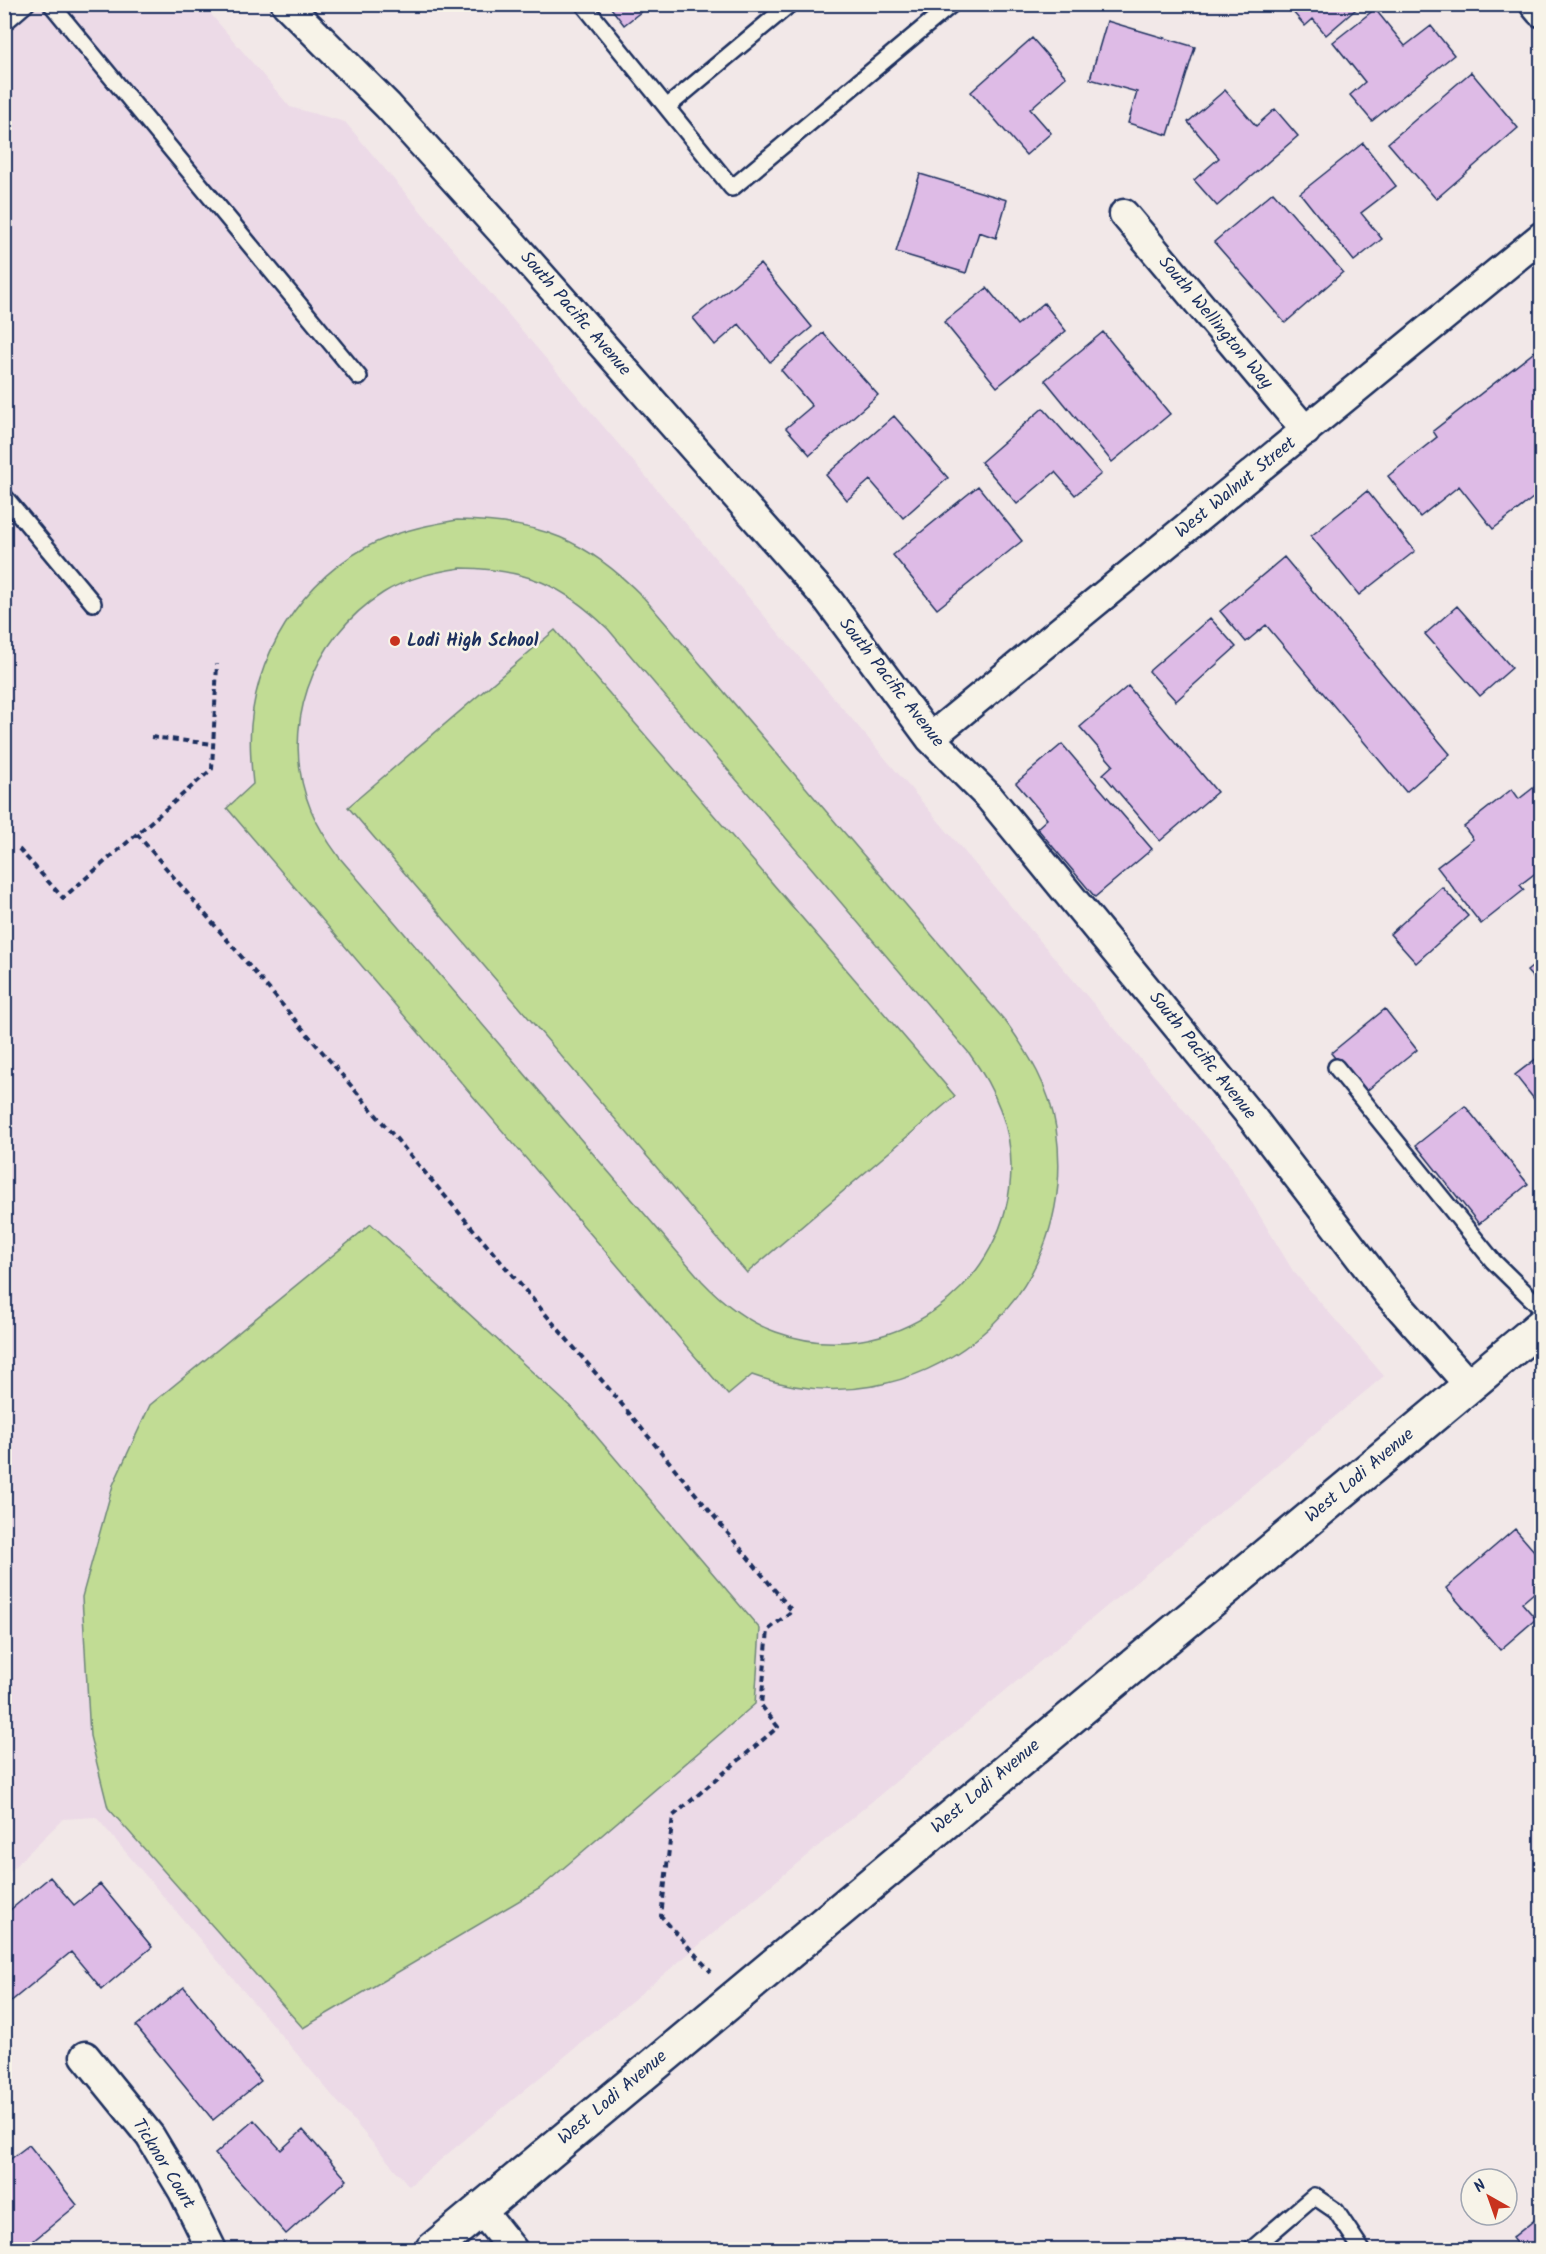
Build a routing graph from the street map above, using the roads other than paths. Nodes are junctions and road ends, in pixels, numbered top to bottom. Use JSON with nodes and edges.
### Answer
{"nodes":[{"id":1,"x":26,"y":4,"type":"edge"},
{"id":2,"x":51,"y":4,"type":"edge"},
{"id":3,"x":286,"y":4,"type":"edge"},
{"id":4,"x":583,"y":4,"type":"edge"},
{"id":5,"x":790,"y":4,"type":"edge"},
{"id":6,"x":952,"y":4,"type":"edge"},
{"id":7,"x":1537,"y":4,"type":"edge"},
{"id":8,"x":1542,"y":10,"type":"edge"},
{"id":9,"x":4,"y":23,"type":"edge"},
{"id":10,"x":667,"y":107,"type":"junction"},
{"id":11,"x":1124,"y":214,"type":"dead end"},
{"id":12,"x":1542,"y":236,"type":"edge"},
{"id":13,"x":358,"y":377,"type":"dead end"},
{"id":14,"x":1306,"y":431,"type":"junction"},
{"id":15,"x":4,"y":496,"type":"edge"},
{"id":16,"x":93,"y":603,"type":"dead end"},
{"id":17,"x":930,"y":738,"type":"junction"},
{"id":18,"x":1336,"y":1067,"type":"dead end"},
{"id":19,"x":1542,"y":1309,"type":"edge"},
{"id":20,"x":1542,"y":1325,"type":"edge"},
{"id":21,"x":1469,"y":1385,"type":"junction"},
{"id":22,"x":85,"y":2056,"type":"dead end"},
{"id":23,"x":480,"y":2209,"type":"junction"},
{"id":24,"x":212,"y":2250,"type":"edge"},
{"id":25,"x":432,"y":2250,"type":"edge"},
{"id":26,"x":513,"y":2250,"type":"edge"},
{"id":27,"x":1251,"y":2250,"type":"edge"},
{"id":28,"x":1362,"y":2250,"type":"edge"}],
"edges":[{"from":1,"to":9,"type":"lane"},
{"from":2,"to":13,"type":"lane"},
{"from":3,"to":17,"type":"street","name":"South Pacific Avenue"},
{"from":4,"to":10,"type":"lane"},
{"from":5,"to":10,"type":"lane"},
{"from":6,"to":10,"type":"lane"},
{"from":7,"to":8,"type":"main road"},
{"from":11,"to":14,"type":"street","name":"South Wellington Way"},
{"from":12,"to":14,"type":"street","name":"West Walnut Street"},
{"from":14,"to":17,"type":"street","name":"West Walnut Street"},
{"from":15,"to":16,"type":"lane"},
{"from":17,"to":21,"type":"street","name":"South Pacific Avenue"},
{"from":18,"to":19,"type":"lane"},
{"from":20,"to":21,"type":"main road","name":"West Lodi Avenue"},
{"from":21,"to":23,"type":"main road","name":"West Lodi Avenue"},
{"from":22,"to":24,"type":"street","name":"Ticknor Court"},
{"from":23,"to":25,"type":"main road","name":"West Lodi Avenue"},
{"from":23,"to":26,"type":"street"},
{"from":27,"to":28,"type":"lane"}]}
